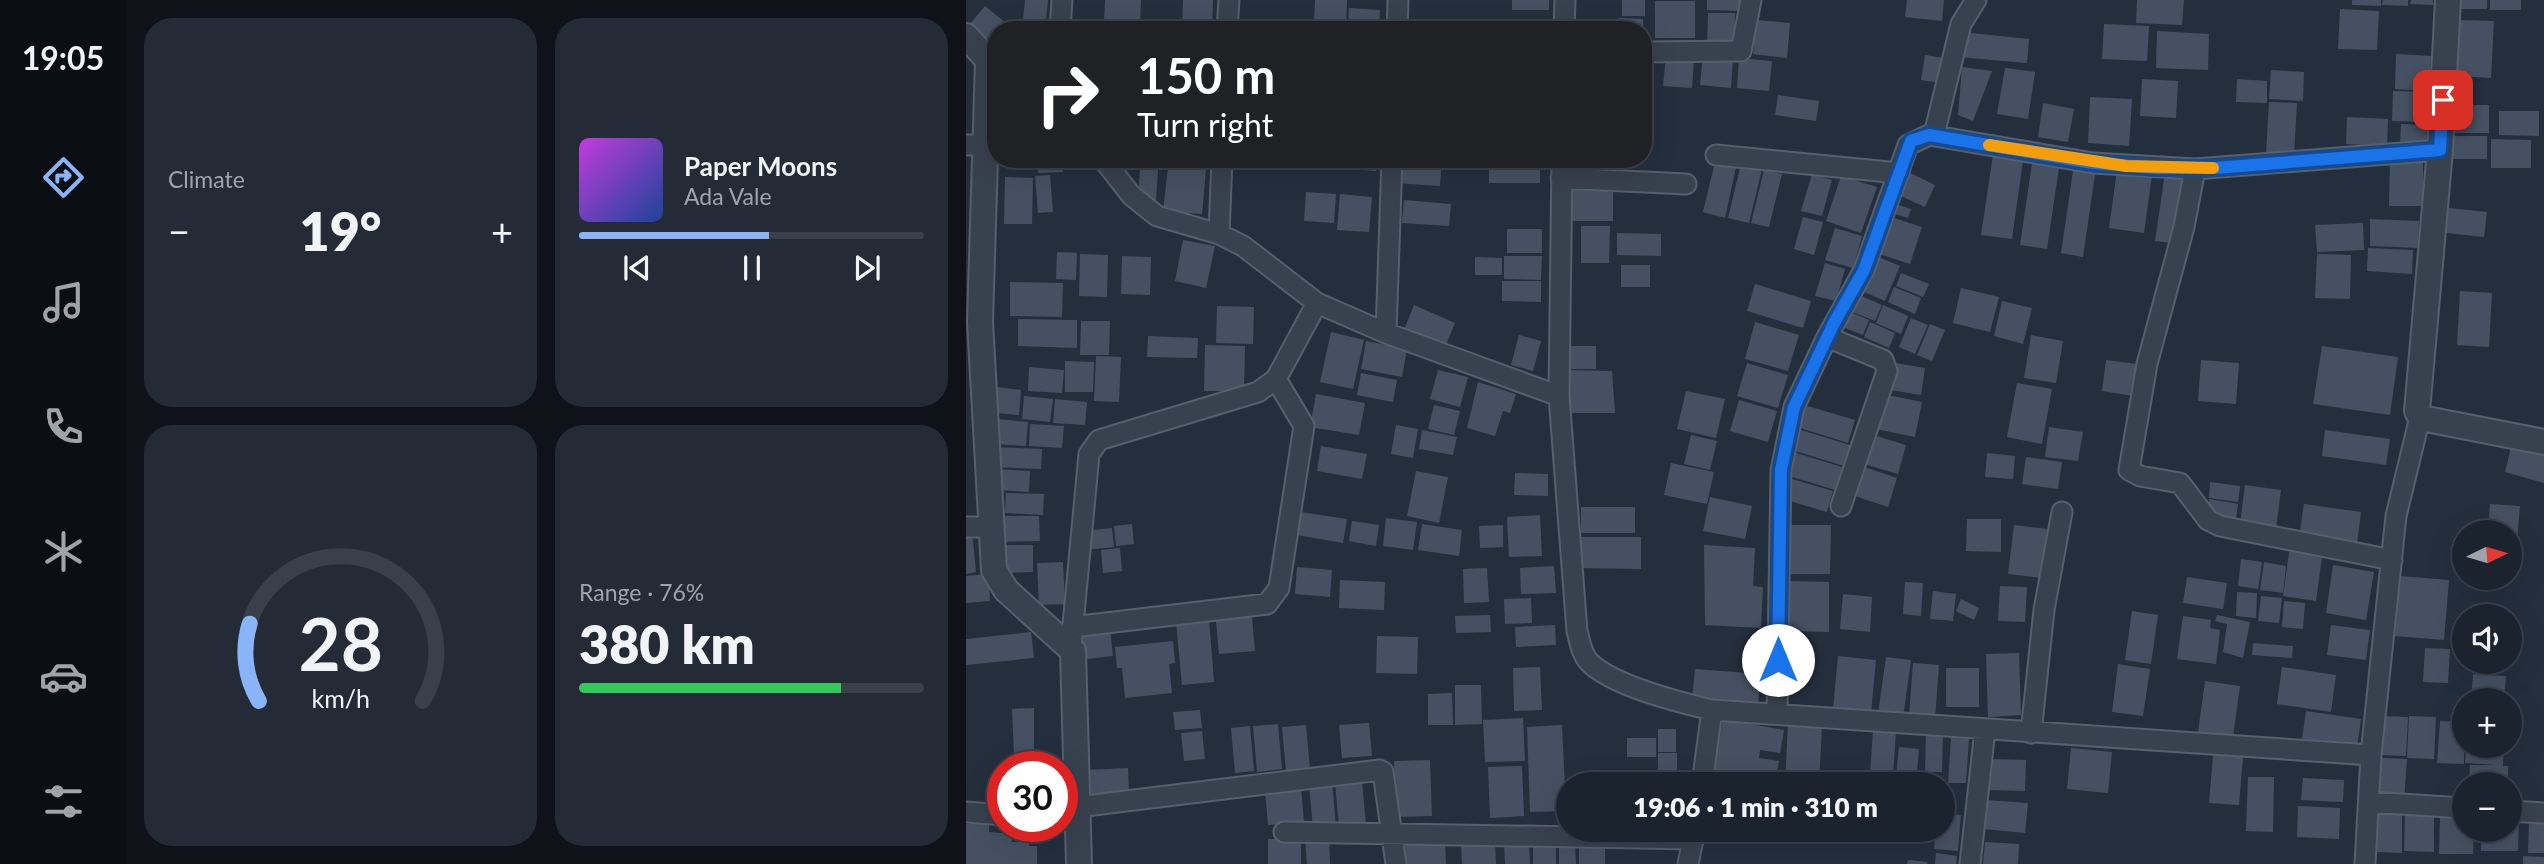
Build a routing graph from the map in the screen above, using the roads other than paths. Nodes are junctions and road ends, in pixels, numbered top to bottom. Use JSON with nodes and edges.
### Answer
{"nodes":[{"id":1,"x":1062,"y":0,"type":"edge"},
{"id":2,"x":1228,"y":0,"type":"edge"},
{"id":3,"x":1398,"y":0,"type":"edge"},
{"id":4,"x":1565,"y":0,"type":"edge"},
{"id":5,"x":1751,"y":0,"type":"edge"},
{"id":6,"x":1976,"y":0,"type":"edge"},
{"id":7,"x":2448,"y":0,"type":"edge"},
{"id":8,"x":1061,"y":21,"type":"edge"},
{"id":9,"x":1227,"y":21,"type":"edge"},
{"id":10,"x":1397,"y":21,"type":"edge"},
{"id":11,"x":1564,"y":21,"type":"edge"},
{"id":12,"x":966,"y":36,"type":"edge"},
{"id":13,"x":1652,"y":52,"type":"edge"},
{"id":14,"x":987,"y":58,"type":"edge"},
{"id":15,"x":987,"y":89,"type":"edge"},
{"id":16,"x":1934,"y":135,"type":"junction"},
{"id":17,"x":976,"y":145,"type":"edge"},
{"id":18,"x":2440,"y":150,"type":"junction"},
{"id":19,"x":1716,"y":155,"type":"dead end"},
{"id":20,"x":1110,"y":168,"type":"edge"},
{"id":21,"x":1222,"y":168,"type":"edge"},
{"id":22,"x":1392,"y":168,"type":"edge"},
{"id":23,"x":1561,"y":169,"type":"edge"},
{"id":24,"x":2195,"y":169,"type":"junction"},
{"id":25,"x":1899,"y":173,"type":"junction"},
{"id":26,"x":1686,"y":184,"type":"dead end"},
{"id":27,"x":1219,"y":234,"type":"junction"},
{"id":28,"x":1317,"y":303,"type":"junction"},
{"id":29,"x":973,"y":322,"type":"edge"},
{"id":30,"x":1385,"y":334,"type":"junction"},
{"id":31,"x":1827,"y":337,"type":"junction"},
{"id":32,"x":1276,"y":379,"type":"junction"},
{"id":33,"x":1559,"y":396,"type":"junction"},
{"id":34,"x":2420,"y":417,"type":"junction"},
{"id":35,"x":2544,"y":442,"type":"edge"},
{"id":36,"x":1841,"y":506,"type":"dead end"},
{"id":37,"x":2062,"y":512,"type":"dead end"},
{"id":38,"x":966,"y":527,"type":"edge"},
{"id":39,"x":992,"y":527,"type":"junction"},
{"id":40,"x":2392,"y":560,"type":"junction"},
{"id":41,"x":1072,"y":636,"type":"junction"},
{"id":42,"x":1712,"y":710,"type":"junction"},
{"id":43,"x":1777,"y":714,"type":"junction"},
{"id":44,"x":1985,"y":730,"type":"junction"},
{"id":45,"x":2031,"y":733,"type":"junction"},
{"id":46,"x":1073,"y":751,"type":"edge"},
{"id":47,"x":2371,"y":755,"type":"junction"},
{"id":48,"x":1704,"y":772,"type":"edge"},
{"id":49,"x":2369,"y":802,"type":"junction"},
{"id":50,"x":2452,"y":807,"type":"edge"},
{"id":51,"x":966,"y":812,"type":"edge"},
{"id":52,"x":2522,"y":812,"type":"edge"},
{"id":53,"x":2544,"y":813,"type":"edge"},
{"id":54,"x":987,"y":814,"type":"edge"},
{"id":55,"x":1078,"y":815,"type":"edge"},
{"id":56,"x":1284,"y":832,"type":"dead end"},
{"id":57,"x":1556,"y":834,"type":"edge"},
{"id":58,"x":1394,"y":835,"type":"junction"},
{"id":59,"x":1076,"y":842,"type":"edge"},
{"id":60,"x":1693,"y":842,"type":"edge"},
{"id":61,"x":1079,"y":864,"type":"edge"},
{"id":62,"x":1396,"y":864,"type":"edge"},
{"id":63,"x":1688,"y":864,"type":"edge"},
{"id":64,"x":1970,"y":864,"type":"edge"},
{"id":65,"x":2365,"y":864,"type":"edge"}],
"edges":[{"from":1,"to":8,"type":"street"},
{"from":2,"to":9,"type":"street"},
{"from":3,"to":10,"type":"street"},
{"from":4,"to":11,"type":"street"},
{"from":5,"to":13,"type":"street"},
{"from":6,"to":16,"type":"street"},
{"from":7,"to":18,"type":"street"},
{"from":12,"to":14,"type":"street"},
{"from":15,"to":17,"type":"street"},
{"from":16,"to":24,"type":"street"},
{"from":16,"to":25,"type":"street"},
{"from":17,"to":29,"type":"street"},
{"from":18,"to":24,"type":"street"},
{"from":18,"to":34,"type":"street"},
{"from":19,"to":25,"type":"street"},
{"from":20,"to":27,"type":"street"},
{"from":21,"to":27,"type":"street"},
{"from":22,"to":30,"type":"street"},
{"from":23,"to":26,"type":"street"},
{"from":23,"to":33,"type":"street"},
{"from":24,"to":40,"type":"street"},
{"from":25,"to":31,"type":"street"},
{"from":27,"to":28,"type":"street"},
{"from":28,"to":30,"type":"street"},
{"from":28,"to":32,"type":"street"},
{"from":29,"to":39,"type":"street"},
{"from":30,"to":33,"type":"street"},
{"from":31,"to":36,"type":"street"},
{"from":31,"to":43,"type":"street"},
{"from":32,"to":41,"type":"street"},
{"from":32,"to":41,"type":"street"},
{"from":33,"to":42,"type":"street"},
{"from":34,"to":35,"type":"street"},
{"from":34,"to":40,"type":"street"},
{"from":37,"to":45,"type":"street"},
{"from":38,"to":39,"type":"street"},
{"from":39,"to":41,"type":"street"},
{"from":40,"to":47,"type":"street"},
{"from":41,"to":46,"type":"street"},
{"from":42,"to":43,"type":"street"},
{"from":42,"to":48,"type":"street"},
{"from":43,"to":44,"type":"street"},
{"from":44,"to":45,"type":"street"},
{"from":44,"to":64,"type":"street"},
{"from":45,"to":47,"type":"street"},
{"from":47,"to":49,"type":"street"},
{"from":49,"to":50,"type":"street"},
{"from":49,"to":65,"type":"street"},
{"from":51,"to":54,"type":"street"},
{"from":52,"to":53,"type":"street"},
{"from":55,"to":58,"type":"street"},
{"from":56,"to":58,"type":"street"},
{"from":57,"to":58,"type":"street"},
{"from":58,"to":62,"type":"street"},
{"from":59,"to":61,"type":"street"},
{"from":60,"to":63,"type":"street"}]}
